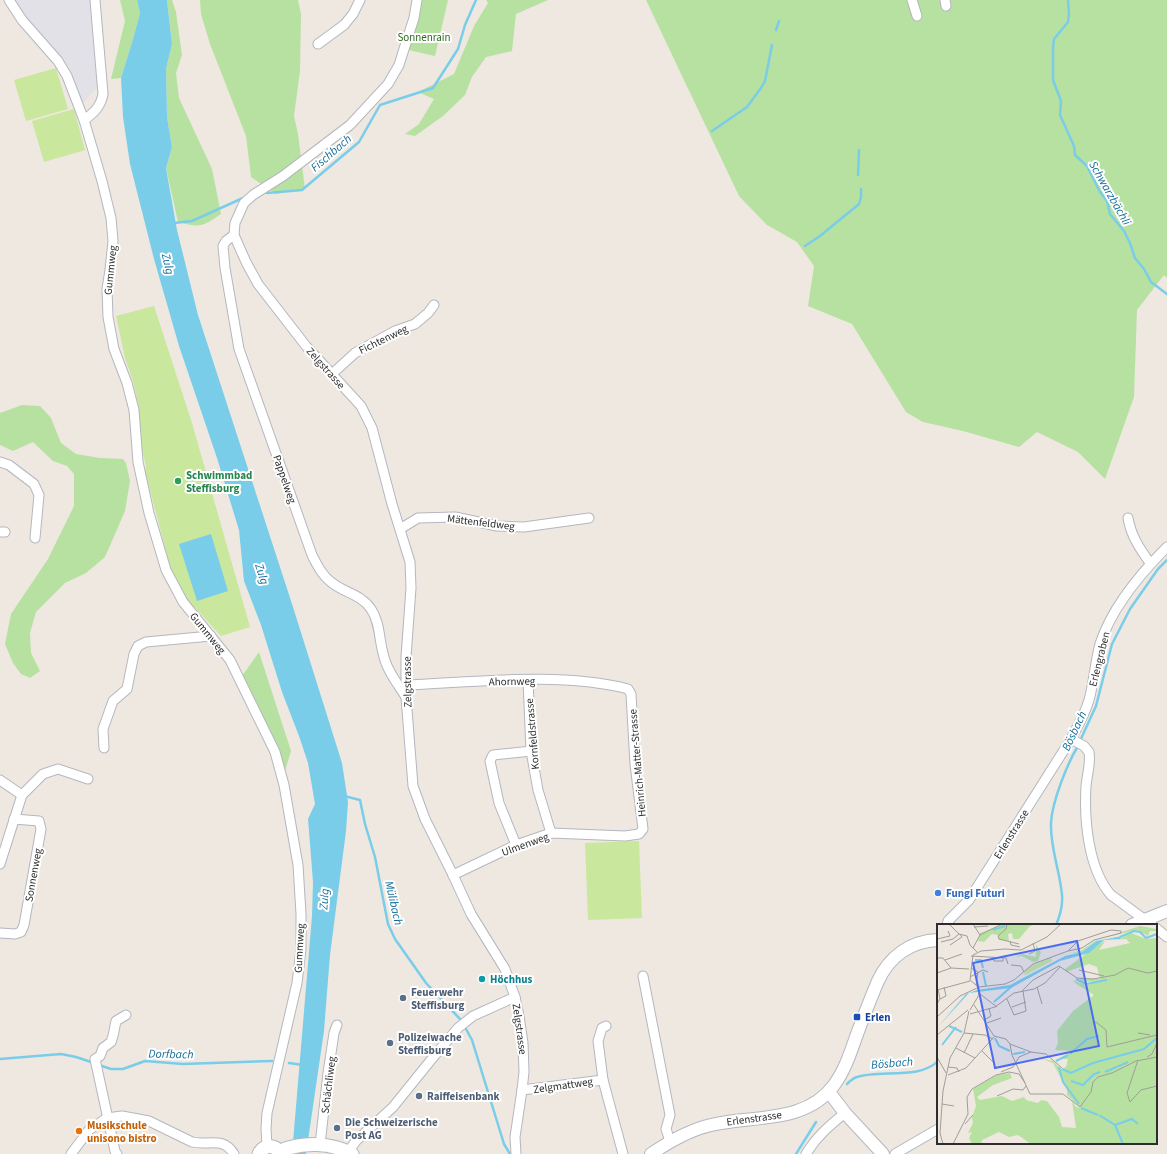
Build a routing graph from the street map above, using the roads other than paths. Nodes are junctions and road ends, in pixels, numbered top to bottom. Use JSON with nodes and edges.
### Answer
{"nodes":[{"id":1,"x":9,"y":0,"type":"edge"},
{"id":2,"x":94,"y":0,"type":"edge"},
{"id":3,"x":360,"y":0,"type":"edge"},
{"id":4,"x":417,"y":0,"type":"edge"},
{"id":5,"x":912,"y":0,"type":"edge"},
{"id":6,"x":916,"y":16,"type":"dead end"},
{"id":7,"x":318,"y":44,"type":"dead end"},
{"id":8,"x":84,"y":120,"type":"junction"},
{"id":9,"x":234,"y":235,"type":"junction"},
{"id":10,"x":434,"y":305,"type":"dead end"},
{"id":11,"x":332,"y":374,"type":"junction"},
{"id":12,"x":0,"y":462,"type":"edge"},
{"id":13,"x":589,"y":518,"type":"dead end"},
{"id":14,"x":1128,"y":518,"type":"dead end"},
{"id":15,"x":400,"y":529,"type":"junction"},
{"id":16,"x":35,"y":538,"type":"dead end"},
{"id":17,"x":1167,"y":547,"type":"edge"},
{"id":18,"x":1150,"y":563,"type":"junction"},
{"id":19,"x":211,"y":636,"type":"junction"},
{"id":20,"x":528,"y":680,"type":"junction"},
{"id":21,"x":406,"y":685,"type":"junction"},
{"id":22,"x":617,"y":686,"type":"joint"},
{"id":23,"x":406,"y":697,"type":"junction"},
{"id":24,"x":1077,"y":742,"type":"junction"},
{"id":25,"x":104,"y":748,"type":"dead end"},
{"id":26,"x":531,"y":751,"type":"junction"},
{"id":27,"x":88,"y":779,"type":"dead end"},
{"id":28,"x":0,"y":780,"type":"edge"},
{"id":29,"x":22,"y":794,"type":"junction"},
{"id":30,"x":14,"y":819,"type":"junction"},
{"id":31,"x":550,"y":834,"type":"junction"},
{"id":32,"x":625,"y":836,"type":"joint"},
{"id":33,"x":516,"y":845,"type":"junction"},
{"id":34,"x":0,"y":864,"type":"edge"},
{"id":35,"x":453,"y":875,"type":"junction"},
{"id":36,"x":1167,"y":911,"type":"edge"},
{"id":37,"x":1149,"y":923,"type":"edge"},
{"id":38,"x":947,"y":924,"type":"edge"},
{"id":39,"x":1157,"y":929,"type":"edge"},
{"id":40,"x":0,"y":933,"type":"edge"},
{"id":41,"x":1167,"y":937,"type":"edge"},
{"id":42,"x":937,"y":940,"type":"edge"},
{"id":43,"x":643,"y":976,"type":"dead end"},
{"id":44,"x":515,"y":997,"type":"junction"},
{"id":45,"x":126,"y":1015,"type":"dead end"},
{"id":46,"x":337,"y":1025,"type":"dead end"},
{"id":47,"x":606,"y":1026,"type":"dead end"},
{"id":48,"x":603,"y":1080,"type":"junction"},
{"id":49,"x":522,"y":1090,"type":"junction"},
{"id":50,"x":829,"y":1092,"type":"junction"},
{"id":51,"x":845,"y":1113,"type":"junction"},
{"id":52,"x":107,"y":1118,"type":"junction"},
{"id":53,"x":937,"y":1131,"type":"edge"},
{"id":54,"x":670,"y":1141,"type":"junction"},
{"id":55,"x":318,"y":1145,"type":"junction"},
{"id":56,"x":263,"y":1150,"type":"edge"},
{"id":57,"x":284,"y":1151,"type":"edge"},
{"id":58,"x":350,"y":1153,"type":"edge"},
{"id":59,"x":71,"y":1154,"type":"edge"},
{"id":60,"x":117,"y":1154,"type":"edge"},
{"id":61,"x":234,"y":1154,"type":"edge"},
{"id":62,"x":516,"y":1154,"type":"edge"},
{"id":63,"x":623,"y":1154,"type":"edge"},
{"id":64,"x":651,"y":1154,"type":"edge"},
{"id":65,"x":806,"y":1154,"type":"edge"},
{"id":66,"x":883,"y":1154,"type":"edge"},
{"id":67,"x":894,"y":1154,"type":"edge"}],
"edges":[{"from":1,"to":8,"type":"street","name":"Gummweg"},
{"from":2,"to":8,"type":"street"},
{"from":3,"to":7,"type":"street"},
{"from":4,"to":9,"type":"street"},
{"from":5,"to":6,"type":"street"},
{"from":8,"to":19,"type":"street","name":"Gummweg"},
{"from":9,"to":11,"type":"street","name":"Zelgstrasse"},
{"from":9,"to":23,"type":"street","name":"Pappelweg"},
{"from":10,"to":11,"type":"street","name":"Fichtenweg"},
{"from":11,"to":15,"type":"street","name":"Zelgstrasse"},
{"from":12,"to":16,"type":"street"},
{"from":13,"to":15,"type":"street","name":"Mättenfeldweg"},
{"from":14,"to":18,"type":"street"},
{"from":15,"to":21,"type":"street","name":"Zelgstrasse"},
{"from":17,"to":18,"type":"street","name":"Erlengraben"},
{"from":18,"to":24,"type":"street","name":"Erlengraben"},
{"from":19,"to":25,"type":"street"},
{"from":19,"to":56,"type":"street","name":"Gummweg"},
{"from":20,"to":21,"type":"street","name":"Ahornweg"},
{"from":20,"to":22,"type":"street","name":"Ahornweg"},
{"from":20,"to":26,"type":"street","name":"Kornfeldstrasse"},
{"from":21,"to":23,"type":"street","name":"Zelgstrasse"},
{"from":22,"to":32,"type":"street","name":"Heinrich-Matter-Strasse"},
{"from":23,"to":35,"type":"street","name":"Zelgstrasse"},
{"from":24,"to":37,"type":"street"},
{"from":24,"to":38,"type":"street","name":"Erlenstrasse"},
{"from":26,"to":31,"type":"street","name":"Kornfeldstrasse"},
{"from":26,"to":33,"type":"street"},
{"from":27,"to":29,"type":"street"},
{"from":28,"to":29,"type":"street"},
{"from":29,"to":30,"type":"street"},
{"from":30,"to":34,"type":"street"},
{"from":30,"to":40,"type":"street","name":"Sonnenweg"},
{"from":31,"to":32,"type":"street","name":"Ulmenweg"},
{"from":31,"to":33,"type":"street","name":"Ulmenweg"},
{"from":33,"to":35,"type":"street","name":"Ulmenweg"},
{"from":35,"to":44,"type":"street","name":"Zelgstrasse"},
{"from":36,"to":37,"type":"street"},
{"from":39,"to":41,"type":"street"},
{"from":42,"to":50,"type":"street","name":"Erlenstrasse"},
{"from":43,"to":54,"type":"street"},
{"from":44,"to":49,"type":"street","name":"Zelgstrasse"},
{"from":44,"to":58,"type":"street"},
{"from":45,"to":52,"type":"street"},
{"from":46,"to":55,"type":"street","name":"Schächliweg"},
{"from":47,"to":48,"type":"street","name":"Zelgmattweg"},
{"from":48,"to":49,"type":"street","name":"Zelgmattweg"},
{"from":48,"to":63,"type":"street","name":"Zelgmattweg"},
{"from":49,"to":62,"type":"street","name":"Zelgstrasse"},
{"from":50,"to":51,"type":"street"},
{"from":50,"to":54,"type":"street","name":"Erlenstrasse"},
{"from":51,"to":65,"type":"street"},
{"from":51,"to":66,"type":"street"},
{"from":52,"to":59,"type":"street"},
{"from":52,"to":60,"type":"street"},
{"from":52,"to":61,"type":"street"},
{"from":53,"to":67,"type":"street"},
{"from":54,"to":64,"type":"street","name":"Erlenstrasse"},
{"from":55,"to":57,"type":"main road"},
{"from":55,"to":58,"type":"main road"},
{"from":56,"to":57,"type":"main road"}]}
